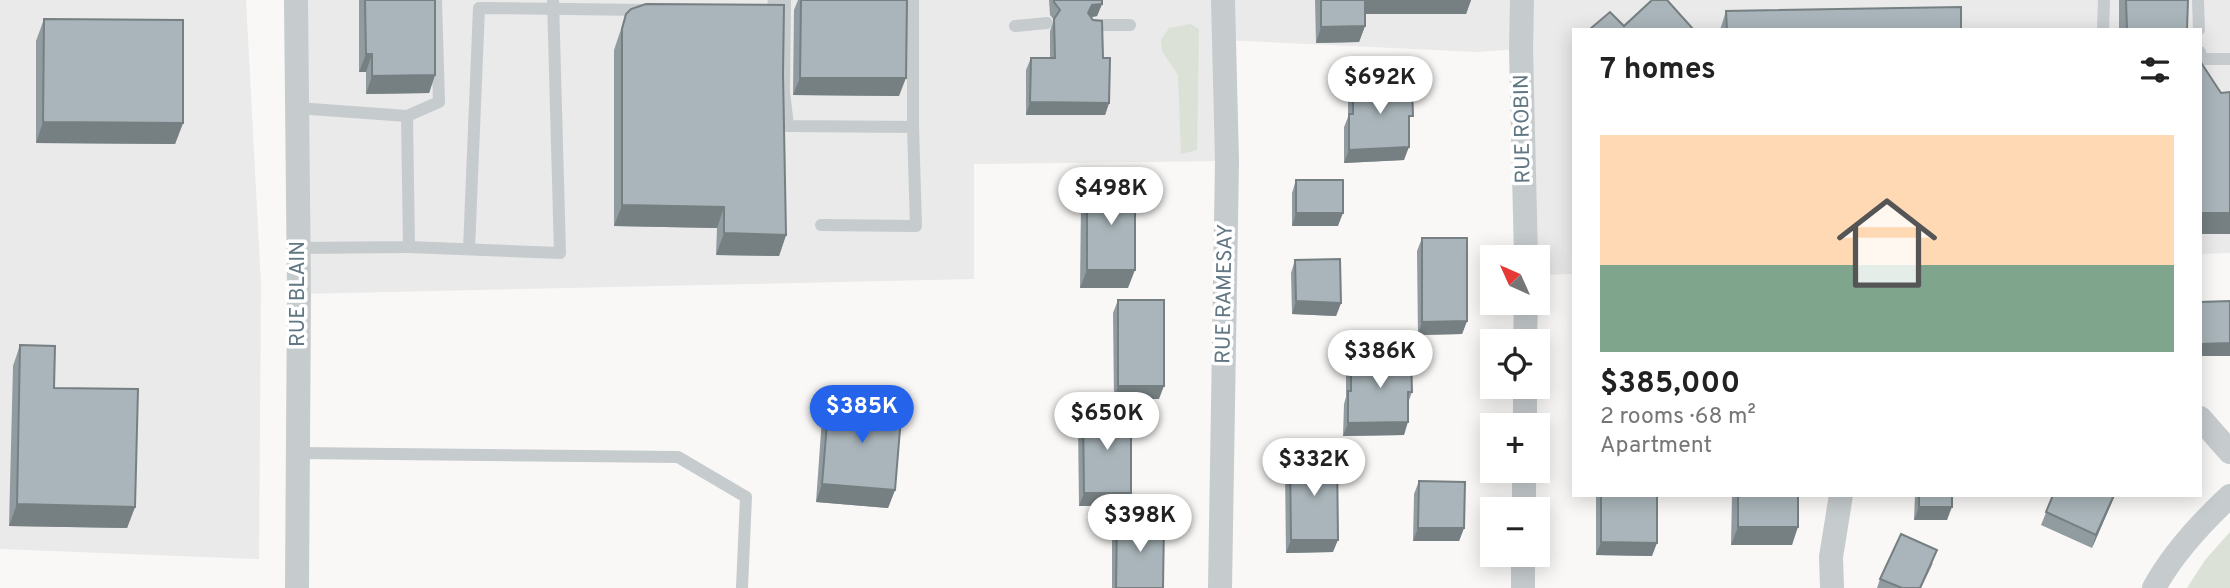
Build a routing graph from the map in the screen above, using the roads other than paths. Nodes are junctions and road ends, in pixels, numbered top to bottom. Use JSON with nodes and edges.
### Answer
{"nodes":[{"id":1,"x":296,"y":0,"type":"edge"},
{"id":2,"x":436,"y":0,"type":"edge"},
{"id":3,"x":774,"y":0,"type":"edge"},
{"id":4,"x":785,"y":0,"type":"edge"},
{"id":5,"x":913,"y":0,"type":"edge"},
{"id":6,"x":1223,"y":0,"type":"edge"},
{"id":7,"x":1522,"y":0,"type":"edge"},
{"id":8,"x":2104,"y":0,"type":"edge"},
{"id":9,"x":2198,"y":0,"type":"edge"},
{"id":10,"x":553,"y":4,"type":"edge"},
{"id":11,"x":663,"y":11,"type":"edge"},
{"id":12,"x":745,"y":12,"type":"edge"},
{"id":13,"x":1047,"y":23,"type":"dead end"},
{"id":14,"x":1092,"y":25,"type":"edge"},
{"id":15,"x":1129,"y":25,"type":"dead end"},
{"id":16,"x":1015,"y":26,"type":"dead end"},
{"id":17,"x":2103,"y":28,"type":"edge"},
{"id":18,"x":2199,"y":28,"type":"edge"},
{"id":19,"x":2202,"y":59,"type":"edge"},
{"id":20,"x":2230,"y":59,"type":"edge"},
{"id":21,"x":297,"y":108,"type":"junction"},
{"id":22,"x":407,"y":116,"type":"junction"},
{"id":23,"x":913,"y":127,"type":"junction"},
{"id":24,"x":821,"y":225,"type":"dead end"},
{"id":25,"x":1526,"y":245,"type":"edge"},
{"id":26,"x":409,"y":247,"type":"junction"},
{"id":27,"x":298,"y":248,"type":"junction"},
{"id":28,"x":469,"y":250,"type":"junction"},
{"id":29,"x":2202,"y":420,"type":"edge"},
{"id":30,"x":2230,"y":452,"type":"edge"},
{"id":31,"x":298,"y":453,"type":"junction"},
{"id":32,"x":2230,"y":496,"type":"edge"},
{"id":33,"x":1840,"y":497,"type":"edge"},
{"id":34,"x":1523,"y":567,"type":"edge"},
{"id":35,"x":297,"y":588,"type":"edge"},
{"id":36,"x":742,"y":588,"type":"edge"},
{"id":37,"x":1220,"y":588,"type":"edge"},
{"id":38,"x":1523,"y":588,"type":"edge"},
{"id":39,"x":1832,"y":588,"type":"edge"},
{"id":40,"x":2154,"y":588,"type":"edge"}],
"edges":[{"from":1,"to":21,"type":"street","name":"RUE BLAIN"},
{"from":2,"to":22,"type":"lane"},
{"from":3,"to":12,"type":"lane"},
{"from":4,"to":23,"type":"lane"},
{"from":5,"to":23,"type":"lane"},
{"from":6,"to":37,"type":"street","name":"RUE RAMESAY"},
{"from":7,"to":25,"type":"street","name":"RUE ROBIN"},
{"from":8,"to":17,"type":"lane"},
{"from":9,"to":18,"type":"lane"},
{"from":10,"to":11,"type":"lane"},
{"from":10,"to":28,"type":"lane"},
{"from":10,"to":28,"type":"lane"},
{"from":13,"to":16,"type":"lane"},
{"from":14,"to":15,"type":"lane"},
{"from":19,"to":20,"type":"lane"},
{"from":21,"to":22,"type":"lane"},
{"from":21,"to":27,"type":"street","name":"RUE BLAIN"},
{"from":22,"to":26,"type":"lane"},
{"from":23,"to":24,"type":"lane"},
{"from":26,"to":27,"type":"lane"},
{"from":26,"to":28,"type":"lane"},
{"from":27,"to":31,"type":"street","name":"RUE BLAIN"},
{"from":29,"to":30,"type":"street"},
{"from":31,"to":35,"type":"street","name":"RUE BLAIN"},
{"from":31,"to":36,"type":"lane"},
{"from":32,"to":40,"type":"street"},
{"from":33,"to":39,"type":"street"},
{"from":34,"to":38,"type":"street"}]}
